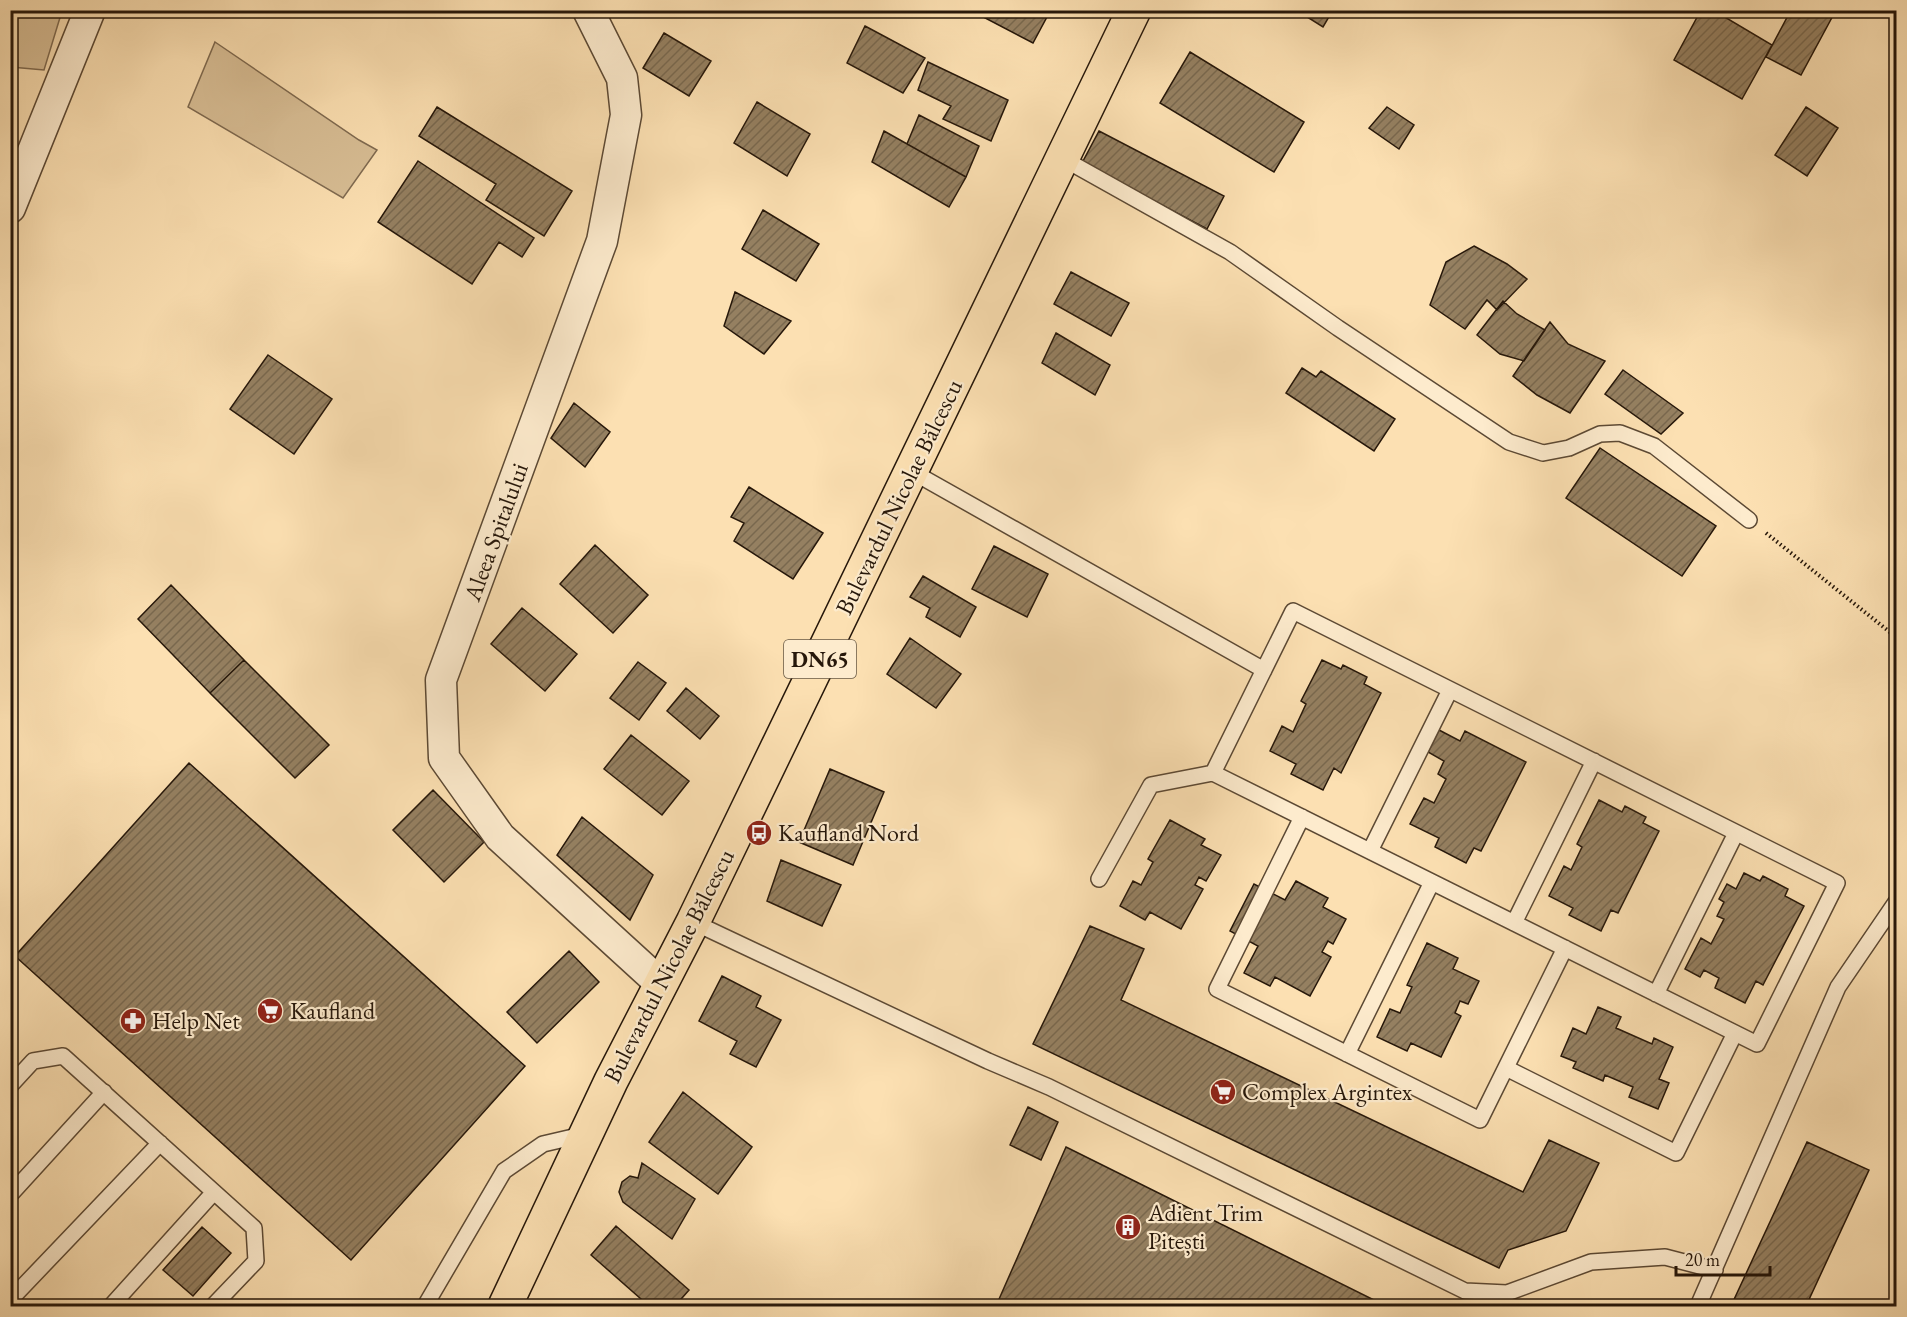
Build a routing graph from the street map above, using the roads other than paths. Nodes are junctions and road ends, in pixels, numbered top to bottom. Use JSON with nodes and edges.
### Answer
{"nodes":[{"id":1,"x":90,"y":10,"type":"edge"},
{"id":2,"x":588,"y":10,"type":"edge"},
{"id":3,"x":614,"y":10,"type":"edge"},
{"id":4,"x":1134,"y":10,"type":"edge"},
{"id":5,"x":603,"y":38,"type":"junction"},
{"id":6,"x":1062,"y":158,"type":"junction"},
{"id":7,"x":10,"y":208,"type":"edge"},
{"id":8,"x":911,"y":471,"type":"junction"},
{"id":9,"x":1749,"y":520,"type":"road end"},
{"id":10,"x":1263,"y":670,"type":"junction"},
{"id":11,"x":1450,"y":690,"type":"junction"},
{"id":12,"x":1594,"y":761,"type":"junction"},
{"id":13,"x":1213,"y":772,"type":"junction"},
{"id":14,"x":1302,"y":817,"type":"junction"},
{"id":15,"x":1736,"y":832,"type":"junction"},
{"id":16,"x":1370,"y":851,"type":"junction"},
{"id":17,"x":1099,"y":879,"type":"dead end"},
{"id":18,"x":1432,"y":882,"type":"junction"},
{"id":19,"x":1896,"y":902,"type":"edge"},
{"id":20,"x":693,"y":922,"type":"junction"},
{"id":21,"x":1514,"y":922,"type":"junction"},
{"id":22,"x":1566,"y":948,"type":"junction"},
{"id":23,"x":661,"y":984,"type":"junction"},
{"id":24,"x":1656,"y":994,"type":"junction"},
{"id":25,"x":1735,"y":1033,"type":"junction"},
{"id":26,"x":1347,"y":1054,"type":"junction"},
{"id":27,"x":1506,"y":1068,"type":"junction"},
{"id":28,"x":10,"y":1086,"type":"edge"},
{"id":29,"x":104,"y":1092,"type":"junction"},
{"id":30,"x":586,"y":1134,"type":"junction"},
{"id":31,"x":160,"y":1143,"type":"junction"},
{"id":32,"x":214,"y":1192,"type":"junction"},
{"id":33,"x":10,"y":1195,"type":"edge"},
{"id":34,"x":1715,"y":1270,"type":"junction"},
{"id":35,"x":10,"y":1300,"type":"edge"},
{"id":36,"x":111,"y":1306,"type":"edge"},
{"id":37,"x":213,"y":1306,"type":"edge"},
{"id":38,"x":425,"y":1306,"type":"edge"},
{"id":39,"x":505,"y":1306,"type":"edge"},
{"id":40,"x":1698,"y":1306,"type":"edge"}],
"edges":[{"from":1,"to":7,"type":"street"},
{"from":2,"to":5,"type":"street","name":"Aleea Spitalului"},
{"from":3,"to":5,"type":"street"},
{"from":4,"to":6,"type":"main road","name":"Bulevardul Nicolae Bălcescu","number":"DN65"},
{"from":5,"to":23,"type":"street","name":"Aleea Spitalului"},
{"from":6,"to":8,"type":"main road","name":"Bulevardul Nicolae Bălcescu","number":"DN65"},
{"from":6,"to":9,"type":"lane"},
{"from":8,"to":10,"type":"lane"},
{"from":8,"to":20,"type":"main road","name":"Bulevardul Nicolae Bălcescu","number":"DN65"},
{"from":10,"to":11,"type":"lane"},
{"from":10,"to":13,"type":"lane"},
{"from":11,"to":12,"type":"lane"},
{"from":11,"to":16,"type":"lane"},
{"from":12,"to":15,"type":"lane"},
{"from":12,"to":21,"type":"lane"},
{"from":13,"to":14,"type":"lane"},
{"from":13,"to":17,"type":"lane"},
{"from":14,"to":16,"type":"lane"},
{"from":14,"to":26,"type":"lane"},
{"from":15,"to":24,"type":"lane"},
{"from":15,"to":25,"type":"lane"},
{"from":16,"to":18,"type":"lane"},
{"from":18,"to":21,"type":"lane"},
{"from":18,"to":26,"type":"lane"},
{"from":19,"to":34,"type":"lane"},
{"from":20,"to":23,"type":"main road","name":"Bulevardul Nicolae Bălcescu","number":"DN65"},
{"from":20,"to":34,"type":"lane"},
{"from":21,"to":22,"type":"lane"},
{"from":22,"to":24,"type":"lane"},
{"from":22,"to":27,"type":"lane"},
{"from":23,"to":30,"type":"main road","name":"Bulevardul Nicolae Bălcescu","number":"DN65"},
{"from":24,"to":25,"type":"lane"},
{"from":25,"to":27,"type":"lane"},
{"from":26,"to":27,"type":"lane"},
{"from":28,"to":29,"type":"lane"},
{"from":29,"to":31,"type":"lane"},
{"from":29,"to":33,"type":"lane"},
{"from":30,"to":38,"type":"lane"},
{"from":30,"to":39,"type":"main road","name":"Bulevardul Nicolae Bălcescu","number":"DN65"},
{"from":31,"to":32,"type":"lane"},
{"from":31,"to":35,"type":"lane"},
{"from":32,"to":36,"type":"lane"},
{"from":32,"to":37,"type":"lane"},
{"from":34,"to":40,"type":"lane"}]}
